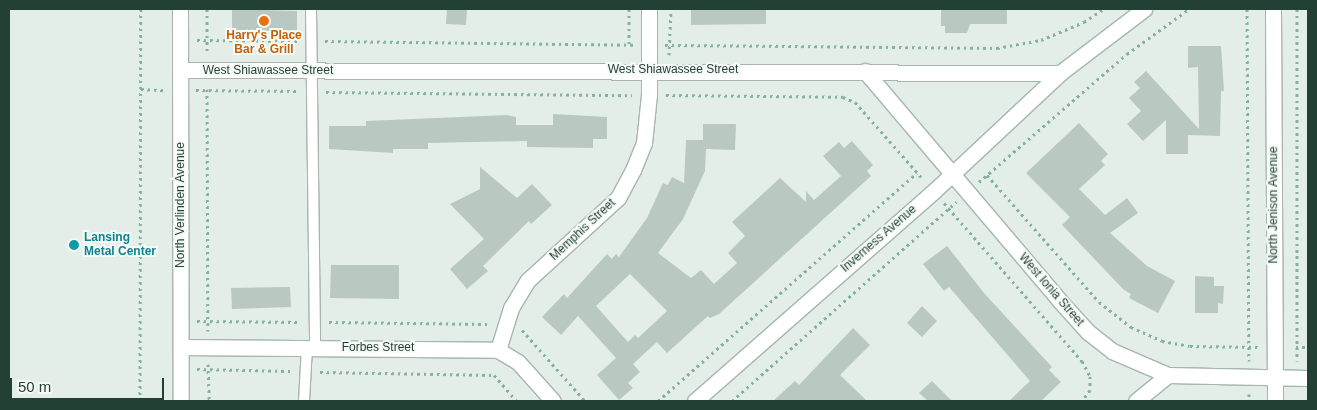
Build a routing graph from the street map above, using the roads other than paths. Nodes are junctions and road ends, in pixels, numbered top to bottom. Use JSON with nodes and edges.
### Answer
{"nodes":[{"id":1,"x":180,"y":9,"type":"edge"},
{"id":2,"x":311,"y":9,"type":"edge"},
{"id":3,"x":649,"y":9,"type":"edge"},
{"id":4,"x":1144,"y":9,"type":"edge"},
{"id":5,"x":1272,"y":9,"type":"edge"},
{"id":6,"x":180,"y":70,"type":"junction"},
{"id":7,"x":649,"y":70,"type":"junction"},
{"id":8,"x":311,"y":71,"type":"junction"},
{"id":9,"x":865,"y":71,"type":"junction"},
{"id":10,"x":1060,"y":73,"type":"junction"},
{"id":11,"x":952,"y":173,"type":"junction"},
{"id":12,"x":181,"y":347,"type":"junction"},
{"id":13,"x":311,"y":348,"type":"junction"},
{"id":14,"x":498,"y":350,"type":"junction"},
{"id":15,"x":1168,"y":375,"type":"junction"},
{"id":16,"x":1276,"y":377,"type":"junction"},
{"id":17,"x":1303,"y":377,"type":"edge"},
{"id":18,"x":181,"y":401,"type":"edge"},
{"id":19,"x":304,"y":401,"type":"edge"},
{"id":20,"x":553,"y":401,"type":"edge"},
{"id":21,"x":695,"y":401,"type":"edge"},
{"id":22,"x":1136,"y":401,"type":"edge"},
{"id":23,"x":1275,"y":401,"type":"edge"}],
"edges":[{"from":1,"to":6,"type":"street","name":"North Verlinden Avenue"},
{"from":2,"to":8,"type":"lane"},
{"from":3,"to":7,"type":"street","name":"Memphis Street"},
{"from":4,"to":10,"type":"street"},
{"from":5,"to":16,"type":"street","name":"North Jenison Avenue"},
{"from":6,"to":8,"type":"street","name":"West Shiawassee Street"},
{"from":6,"to":12,"type":"street","name":"North Verlinden Avenue"},
{"from":7,"to":8,"type":"street","name":"West Shiawassee Street"},
{"from":7,"to":9,"type":"street","name":"West Shiawassee Street"},
{"from":7,"to":14,"type":"street","name":"Memphis Street"},
{"from":8,"to":13,"type":"lane"},
{"from":9,"to":10,"type":"street","name":"West Shiawassee Street"},
{"from":9,"to":11,"type":"street","name":"West Ionia Street"},
{"from":10,"to":11,"type":"street","name":"Inverness Avenue"},
{"from":11,"to":15,"type":"street","name":"West Ionia Street"},
{"from":11,"to":21,"type":"street","name":"Inverness Avenue"},
{"from":12,"to":13,"type":"street","name":"Forbes Street"},
{"from":12,"to":18,"type":"street","name":"North Verlinden Avenue"},
{"from":13,"to":14,"type":"street","name":"Forbes Street"},
{"from":13,"to":19,"type":"lane"},
{"from":14,"to":20,"type":"street"},
{"from":15,"to":16,"type":"street","name":"West Ionia Street"},
{"from":15,"to":22,"type":"street"},
{"from":16,"to":17,"type":"street","name":"West Ionia Street"},
{"from":16,"to":23,"type":"street","name":"North Jenison Avenue"}]}
